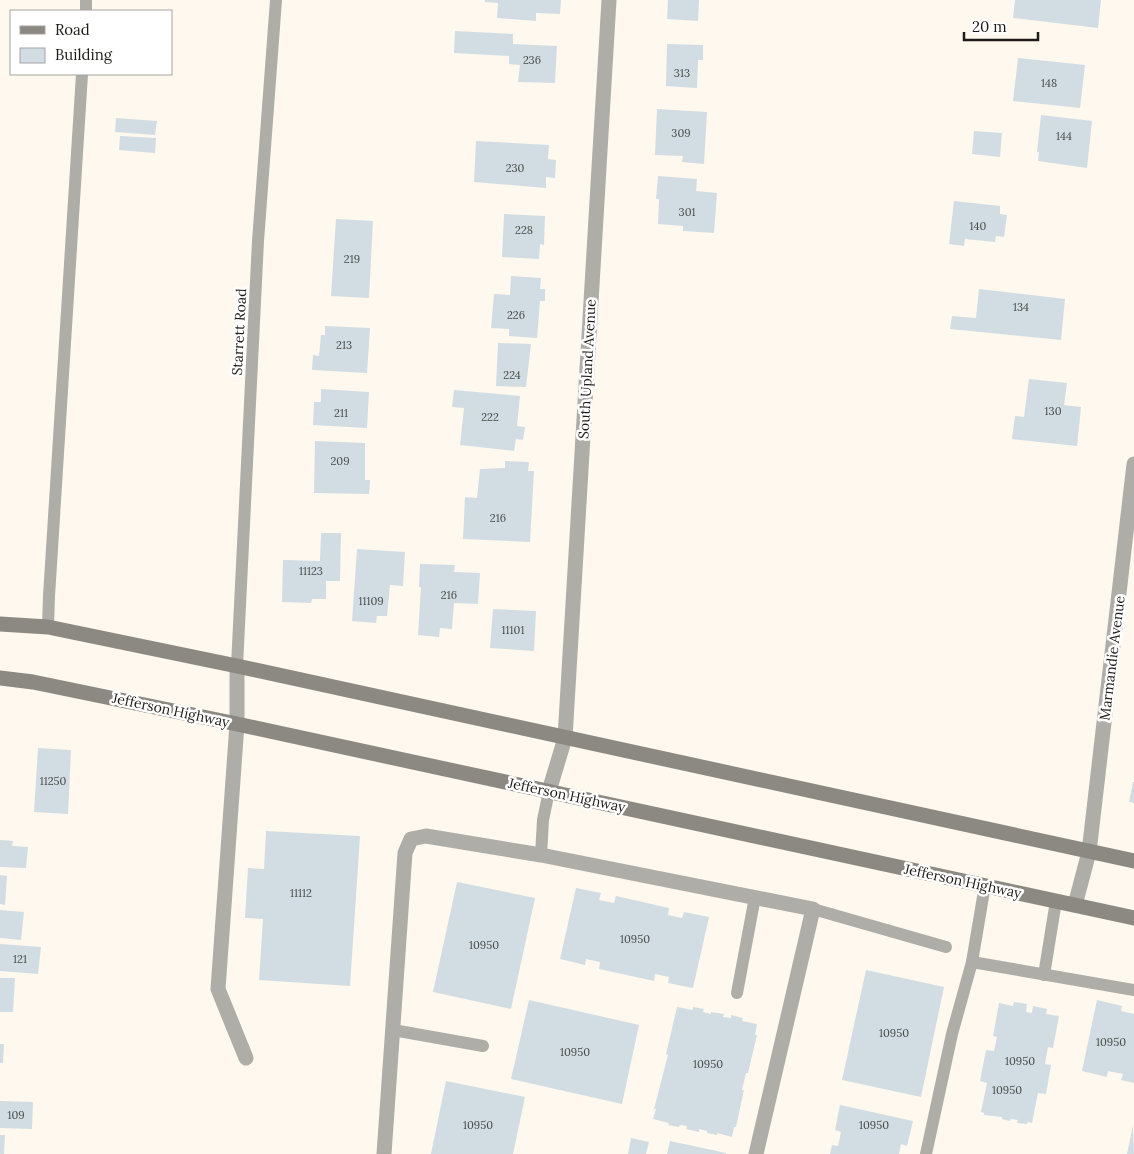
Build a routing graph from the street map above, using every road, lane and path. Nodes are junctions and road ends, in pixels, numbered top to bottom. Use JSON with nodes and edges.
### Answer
{"nodes":[{"id":1,"x":276,"y":0,"type":"edge"},
{"id":2,"x":609,"y":0,"type":"edge"},
{"id":3,"x":82,"y":75,"type":"edge"},
{"id":4,"x":1134,"y":464,"type":"edge"},
{"id":5,"x":0,"y":624,"type":"edge"},
{"id":6,"x":48,"y":627,"type":"junction"},
{"id":7,"x":237,"y":666,"type":"junction"},
{"id":8,"x":0,"y":678,"type":"edge"},
{"id":9,"x":237,"y":724,"type":"junction"},
{"id":10,"x":565,"y":738,"type":"junction"},
{"id":11,"x":549,"y":791,"type":"junction"},
{"id":12,"x":1089,"y":852,"type":"junction"},
{"id":13,"x":541,"y":854,"type":"junction"},
{"id":14,"x":1134,"y":861,"type":"edge"},
{"id":15,"x":985,"y":885,"type":"junction"},
{"id":16,"x":754,"y":897,"type":"junction"},
{"id":17,"x":1056,"y":901,"type":"junction"},
{"id":18,"x":1075,"y":905,"type":"junction"},
{"id":19,"x":813,"y":909,"type":"junction"},
{"id":20,"x":1134,"y":918,"type":"edge"},
{"id":21,"x":946,"y":947,"type":"dead end"},
{"id":22,"x":972,"y":962,"type":"junction"},
{"id":23,"x":1044,"y":975,"type":"junction"},
{"id":24,"x":1134,"y":990,"type":"edge"},
{"id":25,"x":737,"y":993,"type":"dead end"},
{"id":26,"x":393,"y":1030,"type":"junction"},
{"id":27,"x":483,"y":1046,"type":"dead end"},
{"id":28,"x":246,"y":1058,"type":"dead end"},
{"id":29,"x":384,"y":1154,"type":"edge"},
{"id":30,"x":756,"y":1154,"type":"edge"},
{"id":31,"x":926,"y":1154,"type":"edge"}],
"edges":[{"from":1,"to":7,"type":"lane","name":"Starrett Road"},
{"from":2,"to":10,"type":"street","name":"South Upland Avenue"},
{"from":3,"to":6,"type":"lane"},
{"from":4,"to":12,"type":"street","name":"Marmandie Avenue"},
{"from":5,"to":6,"type":"main road"},
{"from":6,"to":7,"type":"main road"},
{"from":7,"to":9,"type":"street"},
{"from":7,"to":10,"type":"main road"},
{"from":8,"to":9,"type":"main road","name":"Jefferson Highway"},
{"from":9,"to":11,"type":"main road","name":"Jefferson Highway"},
{"from":9,"to":28,"type":"street"},
{"from":10,"to":11,"type":"street","name":"South Upland Avenue"},
{"from":10,"to":12,"type":"main road"},
{"from":11,"to":13,"type":"lane"},
{"from":11,"to":15,"type":"main road","name":"Jefferson Highway"},
{"from":12,"to":14,"type":"main road"},
{"from":12,"to":18,"type":"street","name":"Marmandie Avenue"},
{"from":13,"to":16,"type":"street"},
{"from":13,"to":26,"type":"street"},
{"from":15,"to":17,"type":"main road","name":"Jefferson Highway"},
{"from":15,"to":22,"type":"lane"},
{"from":16,"to":19,"type":"street"},
{"from":16,"to":25,"type":"lane"},
{"from":17,"to":18,"type":"main road","name":"Jefferson Highway"},
{"from":17,"to":23,"type":"lane"},
{"from":18,"to":20,"type":"main road","name":"Jefferson Highway"},
{"from":19,"to":21,"type":"lane"},
{"from":19,"to":30,"type":"street"},
{"from":22,"to":23,"type":"lane"},
{"from":22,"to":31,"type":"lane"},
{"from":23,"to":24,"type":"lane"},
{"from":26,"to":27,"type":"lane"},
{"from":26,"to":29,"type":"street"}]}
